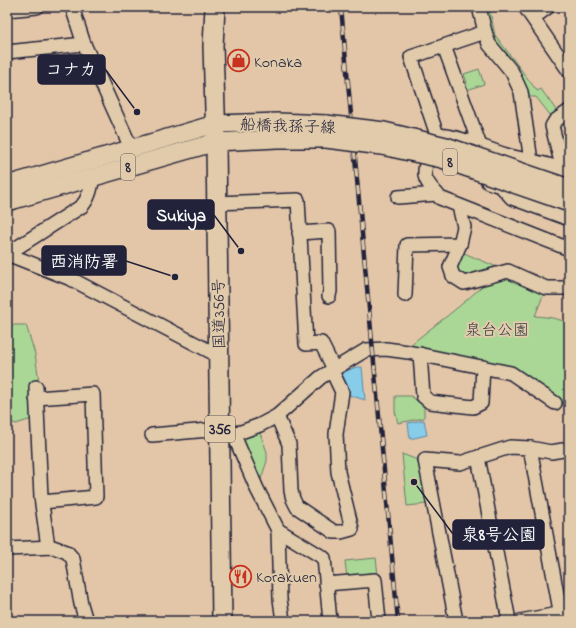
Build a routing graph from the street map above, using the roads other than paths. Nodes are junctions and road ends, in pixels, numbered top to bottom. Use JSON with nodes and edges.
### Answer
{"nodes":[{"id":1,"x":37,"y":7,"type":"edge"},
{"id":2,"x":72,"y":7,"type":"edge"},
{"id":3,"x":215,"y":7,"type":"edge"},
{"id":4,"x":479,"y":7,"type":"edge"},
{"id":5,"x":525,"y":7,"type":"edge"},
{"id":6,"x":548,"y":7,"type":"edge"},
{"id":7,"x":7,"y":10,"type":"edge"},
{"id":8,"x":533,"y":18,"type":"junction"},
{"id":9,"x":485,"y":32,"type":"junction"},
{"id":10,"x":84,"y":44,"type":"junction"},
{"id":11,"x":444,"y":46,"type":"junction"},
{"id":12,"x":7,"y":52,"type":"edge"},
{"id":13,"x":569,"y":70,"type":"edge"},
{"id":14,"x":569,"y":111,"type":"edge"},
{"id":15,"x":326,"y":132,"type":"junction"},
{"id":16,"x":215,"y":133,"type":"junction"},
{"id":17,"x":437,"y":135,"type":"junction"},
{"id":18,"x":480,"y":146,"type":"junction"},
{"id":19,"x":132,"y":150,"type":"junction"},
{"id":20,"x":427,"y":160,"type":"junction"},
{"id":21,"x":531,"y":161,"type":"junction"},
{"id":22,"x":566,"y":171,"type":"edge"},
{"id":23,"x":93,"y":177,"type":"junction"},
{"id":24,"x":7,"y":185,"type":"edge"},
{"id":25,"x":569,"y":188,"type":"edge"},
{"id":26,"x":437,"y":194,"type":"junction"},
{"id":27,"x":398,"y":197,"type":"dead end"},
{"id":28,"x":7,"y":202,"type":"edge"},
{"id":29,"x":216,"y":203,"type":"junction"},
{"id":30,"x":569,"y":204,"type":"edge"},
{"id":31,"x":459,"y":206,"type":"junction"},
{"id":32,"x":569,"y":218,"type":"edge"},
{"id":33,"x":299,"y":233,"type":"junction"},
{"id":34,"x":460,"y":244,"type":"junction"},
{"id":35,"x":569,"y":249,"type":"edge"},
{"id":36,"x":7,"y":254,"type":"edge"},
{"id":37,"x":569,"y":288,"type":"edge"},
{"id":38,"x":405,"y":295,"type":"dead end"},
{"id":39,"x":329,"y":296,"type":"dead end"},
{"id":40,"x":420,"y":354,"type":"junction"},
{"id":41,"x":219,"y":356,"type":"junction"},
{"id":42,"x":483,"y":367,"type":"junction"},
{"id":43,"x":333,"y":370,"type":"junction"},
{"id":44,"x":555,"y":403,"type":"dead end"},
{"id":45,"x":277,"y":416,"type":"junction"},
{"id":46,"x":226,"y":431,"type":"junction"},
{"id":47,"x":152,"y":435,"type":"dead end"},
{"id":48,"x":530,"y":448,"type":"junction"},
{"id":49,"x":569,"y":449,"type":"edge"},
{"id":50,"x":478,"y":457,"type":"junction"},
{"id":51,"x":42,"y":502,"type":"junction"},
{"id":52,"x":278,"y":530,"type":"junction"},
{"id":53,"x":48,"y":547,"type":"junction"},
{"id":54,"x":7,"y":549,"type":"edge"},
{"id":55,"x":326,"y":584,"type":"junction"},
{"id":56,"x":564,"y":615,"type":"edge"},
{"id":57,"x":86,"y":621,"type":"edge"},
{"id":58,"x":222,"y":621,"type":"edge"},
{"id":59,"x":283,"y":621,"type":"edge"},
{"id":60,"x":330,"y":621,"type":"edge"},
{"id":61,"x":379,"y":621,"type":"edge"},
{"id":62,"x":456,"y":621,"type":"edge"},
{"id":63,"x":509,"y":621,"type":"edge"},
{"id":64,"x":520,"y":621,"type":"edge"}],
"edges":[{"from":1,"to":7,"type":"street"},
{"from":2,"to":10,"type":"street"},
{"from":3,"to":16,"type":"highway","name":"国道356号","number":"356"},
{"from":4,"to":9,"type":"street"},
{"from":5,"to":8,"type":"street"},
{"from":6,"to":8,"type":"street"},
{"from":8,"to":13,"type":"street"},
{"from":9,"to":11,"type":"street"},
{"from":9,"to":21,"type":"street"},
{"from":10,"to":12,"type":"street"},
{"from":10,"to":19,"type":"street"},
{"from":11,"to":17,"type":"street"},
{"from":11,"to":18,"type":"street"},
{"from":14,"to":22,"type":"street"},
{"from":15,"to":16,"type":"main road","name":"船橋我孫子線","number":"8"},
{"from":15,"to":25,"type":"main road","name":"船橋我孫子線","number":"8","bridge":true},
{"from":15,"to":30,"type":"main road","name":"船橋我孫子線","number":"8","bridge":true},
{"from":16,"to":19,"type":"main road","name":"船橋我孫子線","number":"8"},
{"from":16,"to":23,"type":"main road","name":"船橋我孫子線","number":"8"},
{"from":16,"to":29,"type":"highway","name":"国道356号","number":"356"},
{"from":17,"to":18,"type":"street"},
{"from":17,"to":20,"type":"street"},
{"from":18,"to":21,"type":"street"},
{"from":19,"to":24,"type":"main road","name":"船橋我孫子線","number":"8"},
{"from":20,"to":26,"type":"street"},
{"from":20,"to":32,"type":"street"},
{"from":21,"to":22,"type":"street"},
{"from":23,"to":28,"type":"main road","name":"船橋我孫子線","number":"8"},
{"from":23,"to":36,"type":"street"},
{"from":26,"to":27,"type":"street"},
{"from":26,"to":31,"type":"street"},
{"from":29,"to":33,"type":"street"},
{"from":29,"to":41,"type":"highway","name":"国道356号","number":"356"},
{"from":31,"to":34,"type":"street"},
{"from":31,"to":35,"type":"street"},
{"from":33,"to":39,"type":"street"},
{"from":33,"to":43,"type":"street"},
{"from":34,"to":37,"type":"street"},
{"from":34,"to":38,"type":"street"},
{"from":36,"to":41,"type":"street"},
{"from":40,"to":42,"type":"street"},
{"from":40,"to":42,"type":"street"},
{"from":40,"to":43,"type":"street"},
{"from":41,"to":46,"type":"highway","name":"国道356号","number":"356"},
{"from":42,"to":44,"type":"street"},
{"from":43,"to":45,"type":"street"},
{"from":43,"to":45,"type":"street"},
{"from":45,"to":46,"type":"street"},
{"from":46,"to":47,"type":"street"},
{"from":46,"to":52,"type":"street"},
{"from":46,"to":58,"type":"highway","name":"国道356号","number":"356"},
{"from":48,"to":49,"type":"street"},
{"from":48,"to":50,"type":"street"},
{"from":48,"to":56,"type":"street"},
{"from":50,"to":62,"type":"street"},
{"from":50,"to":63,"type":"street"},
{"from":51,"to":51,"type":"street"},
{"from":51,"to":53,"type":"street"},
{"from":52,"to":55,"type":"street"},
{"from":52,"to":59,"type":"street"},
{"from":53,"to":54,"type":"street"},
{"from":53,"to":57,"type":"street"},
{"from":55,"to":60,"type":"street"},
{"from":55,"to":61,"type":"street"},
{"from":56,"to":64,"type":"street"}]}
